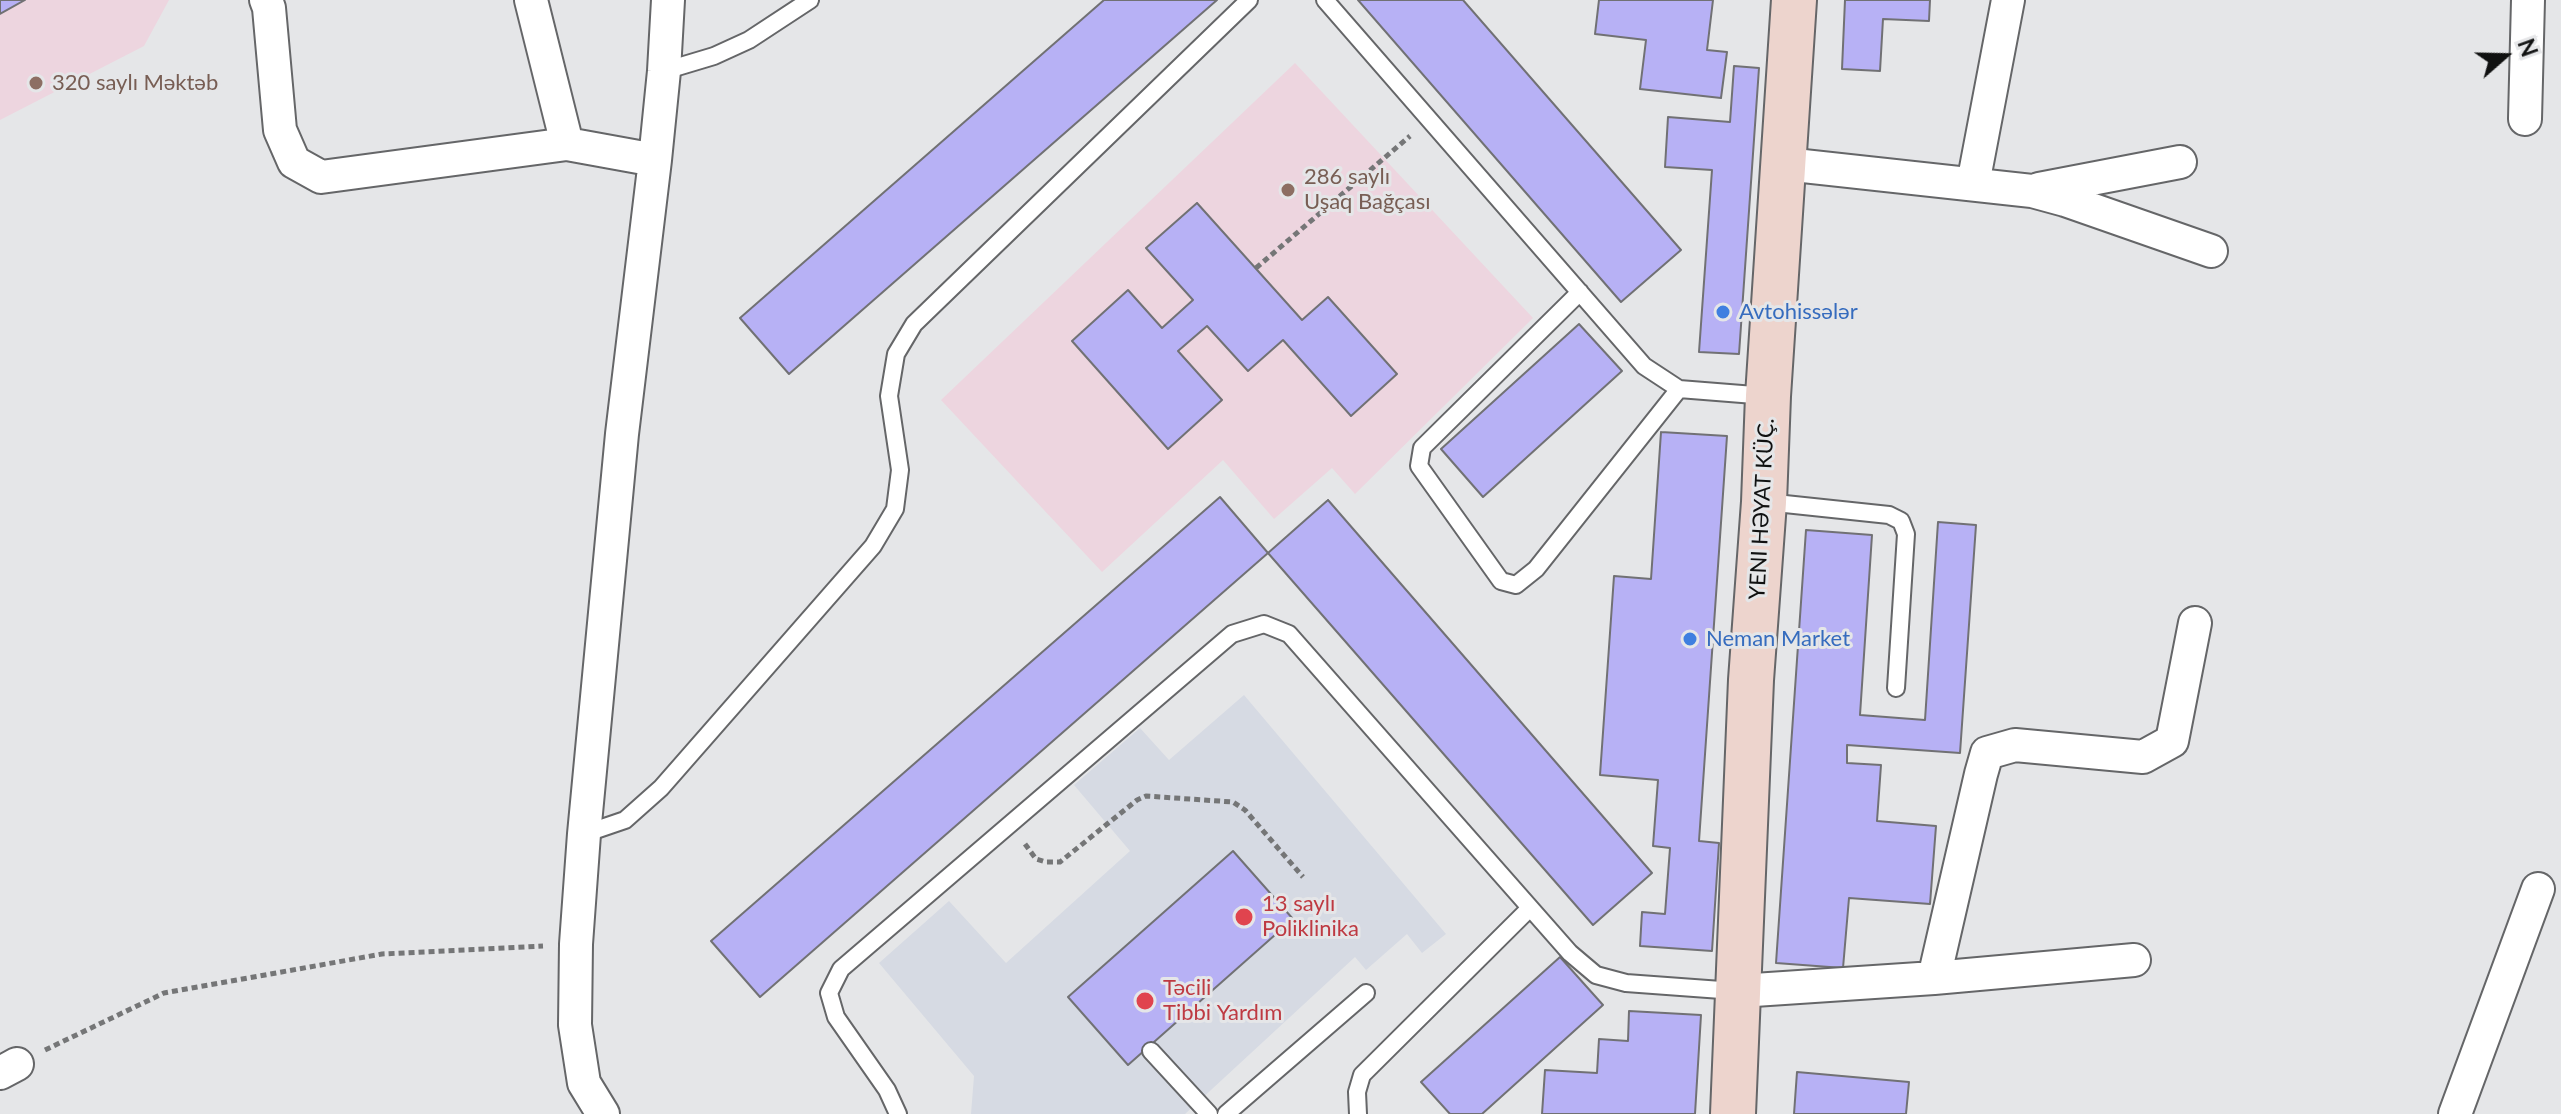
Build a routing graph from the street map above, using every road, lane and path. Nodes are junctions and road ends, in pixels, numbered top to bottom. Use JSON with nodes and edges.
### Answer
{"nodes":[{"id":1,"x":266,"y":0,"type":"edge"},
{"id":2,"x":531,"y":0,"type":"edge"},
{"id":3,"x":668,"y":0,"type":"edge"},
{"id":4,"x":810,"y":0,"type":"edge"},
{"id":5,"x":1249,"y":0,"type":"edge"},
{"id":6,"x":1325,"y":0,"type":"edge"},
{"id":7,"x":1794,"y":0,"type":"edge"},
{"id":8,"x":2008,"y":0,"type":"edge"},
{"id":9,"x":2528,"y":0,"type":"edge"},
{"id":10,"x":664,"y":71,"type":"junction"},
{"id":11,"x":2525,"y":119,"type":"dead end"},
{"id":12,"x":1429,"y":120,"type":"junction"},
{"id":13,"x":567,"y":144,"type":"junction"},
{"id":14,"x":655,"y":160,"type":"junction"},
{"id":15,"x":2180,"y":162,"type":"dead end"},
{"id":16,"x":1785,"y":164,"type":"junction"},
{"id":17,"x":1973,"y":184,"type":"junction"},
{"id":18,"x":2032,"y":191,"type":"junction"},
{"id":19,"x":2211,"y":251,"type":"dead end"},
{"id":20,"x":1256,"y":268,"type":"dead end"},
{"id":21,"x":1580,"y":292,"type":"junction"},
{"id":22,"x":1679,"y":389,"type":"junction"},
{"id":23,"x":1768,"y":396,"type":"junction"},
{"id":24,"x":1764,"y":502,"type":"junction"},
{"id":25,"x":2195,"y":623,"type":"dead end"},
{"id":26,"x":1896,"y":688,"type":"dead end"},
{"id":27,"x":1009,"y":825,"type":"junction"},
{"id":28,"x":584,"y":834,"type":"junction"},
{"id":29,"x":1303,"y":877,"type":"dead end"},
{"id":30,"x":2538,"y":889,"type":"dead end"},
{"id":31,"x":1530,"y":908,"type":"junction"},
{"id":32,"x":576,"y":944,"type":"junction"},
{"id":33,"x":2134,"y":960,"type":"dead end"},
{"id":34,"x":1934,"y":978,"type":"junction"},
{"id":35,"x":1739,"y":991,"type":"junction"},
{"id":36,"x":1366,"y":993,"type":"dead end"},
{"id":37,"x":1151,"y":1051,"type":"dead end"},
{"id":38,"x":8,"y":1068,"type":"edge"},
{"id":39,"x":603,"y":1114,"type":"edge"},
{"id":40,"x":898,"y":1114,"type":"edge"},
{"id":41,"x":1209,"y":1114,"type":"edge"},
{"id":42,"x":1226,"y":1114,"type":"edge"},
{"id":43,"x":1358,"y":1114,"type":"edge"},
{"id":44,"x":1733,"y":1114,"type":"edge"},
{"id":45,"x":2455,"y":1114,"type":"edge"}],
"edges":[{"from":1,"to":13,"type":"street"},
{"from":2,"to":13,"type":"street"},
{"from":3,"to":10,"type":"street"},
{"from":4,"to":10,"type":"lane"},
{"from":5,"to":28,"type":"lane"},
{"from":6,"to":12,"type":"lane"},
{"from":7,"to":16,"type":"street","name":"YENI HƏYAT KÜÇ."},
{"from":8,"to":17,"type":"street"},
{"from":9,"to":11,"type":"street"},
{"from":10,"to":14,"type":"street"},
{"from":12,"to":20,"type":"path"},
{"from":12,"to":21,"type":"lane"},
{"from":13,"to":14,"type":"street"},
{"from":14,"to":28,"type":"street"},
{"from":15,"to":18,"type":"street"},
{"from":16,"to":17,"type":"street"},
{"from":16,"to":23,"type":"street","name":"YENI HƏYAT KÜÇ."},
{"from":17,"to":18,"type":"street"},
{"from":18,"to":19,"type":"street"},
{"from":21,"to":22,"type":"lane"},
{"from":21,"to":22,"type":"lane"},
{"from":22,"to":23,"type":"lane"},
{"from":23,"to":24,"type":"street","name":"YENI HƏYAT KÜÇ."},
{"from":24,"to":26,"type":"lane"},
{"from":24,"to":35,"type":"street","name":"YENI HƏYAT KÜÇ."},
{"from":25,"to":34,"type":"street"},
{"from":27,"to":29,"type":"path"},
{"from":27,"to":31,"type":"lane"},
{"from":27,"to":40,"type":"lane"},
{"from":28,"to":32,"type":"street"},
{"from":30,"to":45,"type":"street"},
{"from":31,"to":35,"type":"lane"},
{"from":31,"to":43,"type":"lane"},
{"from":32,"to":38,"type":"path"},
{"from":32,"to":39,"type":"street"},
{"from":33,"to":34,"type":"street"},
{"from":34,"to":35,"type":"street"},
{"from":35,"to":44,"type":"street","name":"YENI HƏYAT KÜÇ."},
{"from":36,"to":42,"type":"lane"},
{"from":37,"to":41,"type":"lane"}]}
